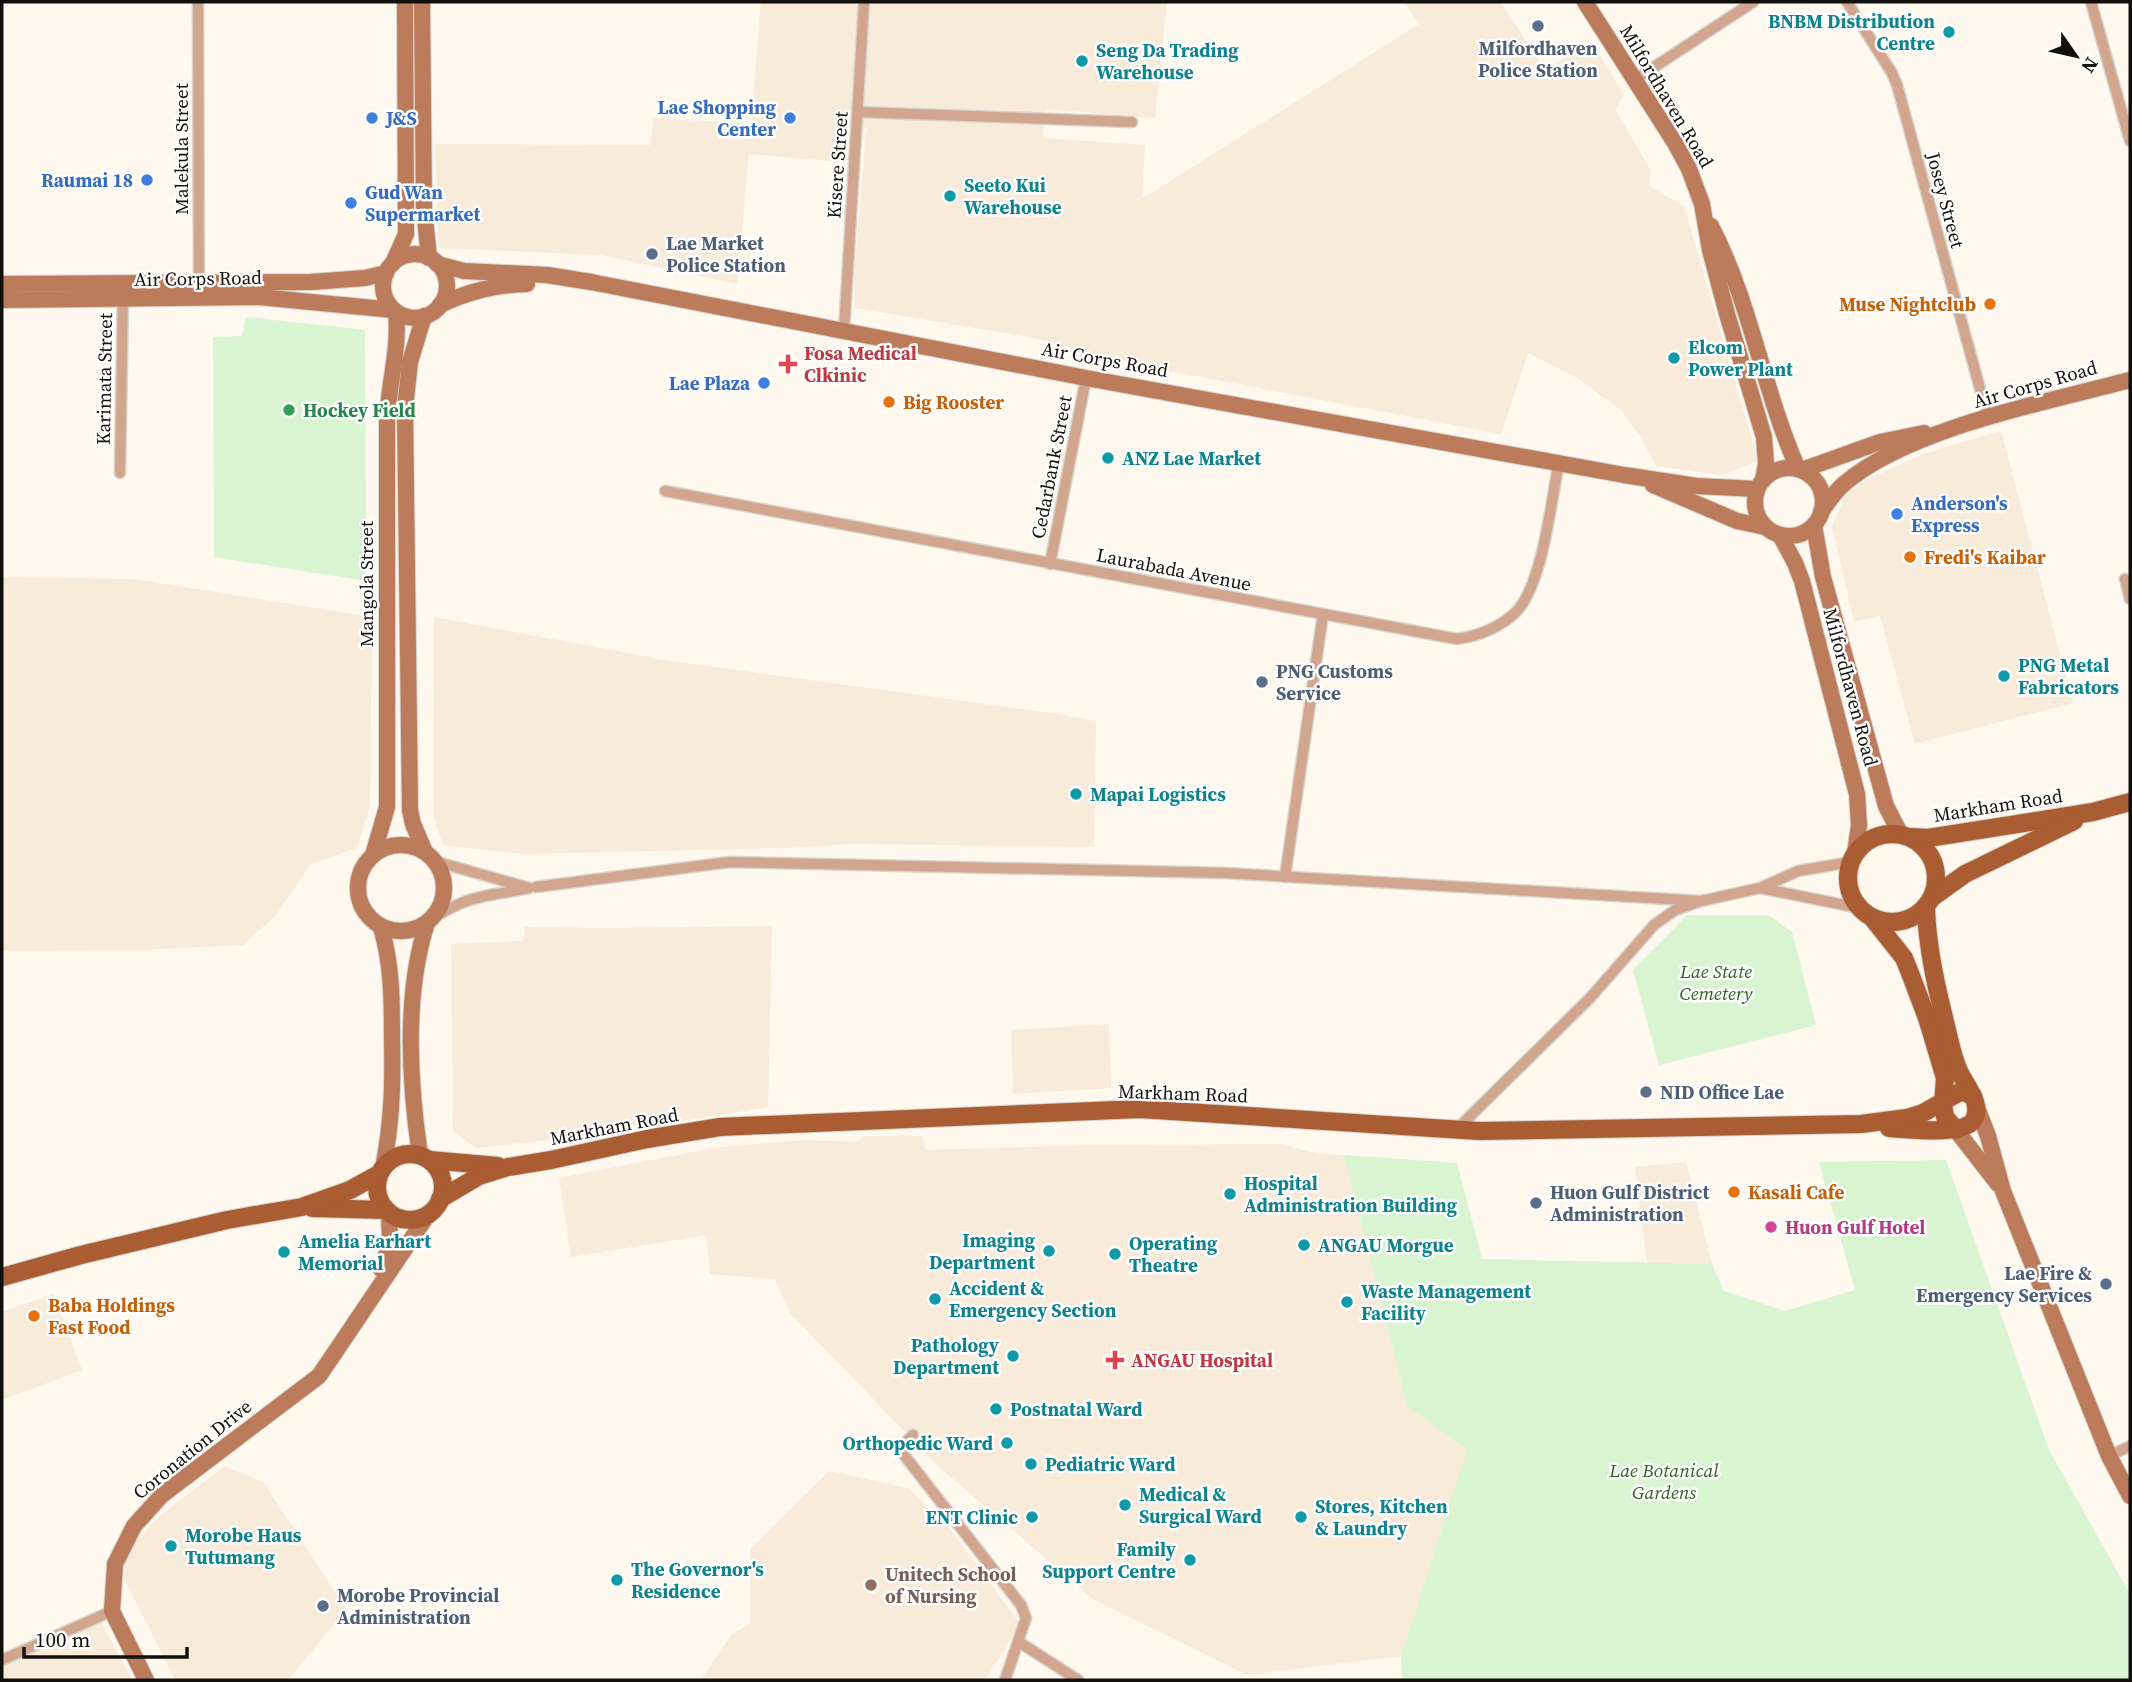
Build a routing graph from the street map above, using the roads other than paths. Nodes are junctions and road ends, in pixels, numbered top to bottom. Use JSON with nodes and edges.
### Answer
{"nodes":[{"id":1,"x":198,"y":2,"type":"edge"},
{"id":2,"x":405,"y":2,"type":"edge"},
{"id":3,"x":422,"y":2,"type":"edge"},
{"id":4,"x":863,"y":2,"type":"edge"},
{"id":5,"x":1585,"y":2,"type":"edge"},
{"id":6,"x":1754,"y":2,"type":"edge"},
{"id":7,"x":1847,"y":2,"type":"edge"},
{"id":8,"x":2091,"y":2,"type":"edge"},
{"id":9,"x":1636,"y":79,"type":"junction"},
{"id":10,"x":858,"y":112,"type":"junction"},
{"id":11,"x":1132,"y":122,"type":"dead end"},
{"id":12,"x":2130,"y":141,"type":"edge"},
{"id":13,"x":1705,"y":215,"type":"junction"},
{"id":14,"x":433,"y":261,"type":"junction"},
{"id":15,"x":389,"y":268,"type":"junction"},
{"id":16,"x":578,"y":281,"type":"junction"},
{"id":17,"x":2,"y":284,"type":"edge"},
{"id":18,"x":199,"y":291,"type":"junction"},
{"id":19,"x":123,"y":292,"type":"junction"},
{"id":20,"x":2,"y":300,"type":"edge"},
{"id":21,"x":440,"y":305,"type":"junction"},
{"id":22,"x":395,"y":311,"type":"junction"},
{"id":23,"x":424,"y":316,"type":"junction"},
{"id":24,"x":844,"y":331,"type":"junction"},
{"id":25,"x":1086,"y":378,"type":"junction"},
{"id":26,"x":2130,"y":380,"type":"edge"},
{"id":27,"x":1988,"y":418,"type":"junction"},
{"id":28,"x":1951,"y":430,"type":"junction"},
{"id":29,"x":1559,"y":462,"type":"junction"},
{"id":30,"x":1800,"y":470,"type":"junction"},
{"id":31,"x":120,"y":473,"type":"dead end"},
{"id":32,"x":1624,"y":475,"type":"junction"},
{"id":33,"x":1760,"y":485,"type":"junction"},
{"id":34,"x":665,"y":491,"type":"dead end"},
{"id":35,"x":1818,"y":518,"type":"junction"},
{"id":36,"x":1765,"y":527,"type":"junction"},
{"id":37,"x":1780,"y":535,"type":"junction"},
{"id":38,"x":1050,"y":564,"type":"junction"},
{"id":39,"x":2125,"y":579,"type":"dead end"},
{"id":40,"x":2130,"y":599,"type":"edge"},
{"id":41,"x":1323,"y":614,"type":"junction"},
{"id":42,"x":2130,"y":802,"type":"edge"},
{"id":43,"x":2092,"y":812,"type":"junction"},
{"id":44,"x":1906,"y":836,"type":"junction"},
{"id":45,"x":373,"y":855,"type":"junction"},
{"id":46,"x":430,"y":856,"type":"junction"},
{"id":47,"x":1853,"y":858,"type":"junction"},
{"id":48,"x":1285,"y":877,"type":"junction"},
{"id":49,"x":536,"y":887,"type":"dead end"},
{"id":50,"x":1760,"y":888,"type":"junction"},
{"id":51,"x":1701,"y":901,"type":"junction"},
{"id":52,"x":1929,"y":902,"type":"junction"},
{"id":53,"x":1866,"y":913,"type":"junction"},
{"id":54,"x":430,"y":920,"type":"junction"},
{"id":55,"x":381,"y":927,"type":"junction"},
{"id":56,"x":1944,"y":1101,"type":"junction"},
{"id":57,"x":1974,"y":1101,"type":"junction"},
{"id":58,"x":1861,"y":1124,"type":"junction"},
{"id":59,"x":1456,"y":1130,"type":"junction"},
{"id":60,"x":1956,"y":1130,"type":"junction"},
{"id":61,"x":425,"y":1158,"type":"junction"},
{"id":62,"x":508,"y":1167,"type":"junction"},
{"id":63,"x":381,"y":1171,"type":"junction"},
{"id":64,"x":2003,"y":1191,"type":"junction"},
{"id":65,"x":434,"y":1206,"type":"junction"},
{"id":66,"x":302,"y":1207,"type":"junction"},
{"id":67,"x":388,"y":1211,"type":"junction"},
{"id":68,"x":2,"y":1277,"type":"edge"},
{"id":69,"x":359,"y":1315,"type":"junction"},
{"id":70,"x":913,"y":1435,"type":"dead end"},
{"id":71,"x":2130,"y":1446,"type":"edge"},
{"id":72,"x":2109,"y":1456,"type":"junction"},
{"id":73,"x":2130,"y":1496,"type":"edge"},
{"id":74,"x":112,"y":1611,"type":"junction"},
{"id":75,"x":1018,"y":1642,"type":"junction"},
{"id":76,"x":2,"y":1660,"type":"edge"},
{"id":77,"x":146,"y":1680,"type":"edge"},
{"id":78,"x":1005,"y":1680,"type":"edge"},
{"id":79,"x":1078,"y":1680,"type":"edge"}],
"edges":[{"from":1,"to":18,"type":"street","name":"Malekula Street"},
{"from":2,"to":15,"type":"main road"},
{"from":3,"to":14,"type":"main road"},
{"from":4,"to":10,"type":"street","name":"Kisere Street"},
{"from":5,"to":9,"type":"main road","name":"Milfordhaven Road"},
{"from":6,"to":9,"type":"street"},
{"from":7,"to":27,"type":"street","name":"Josey Street"},
{"from":8,"to":12,"type":"street"},
{"from":9,"to":13,"type":"main road","name":"Milfordhaven Road"},
{"from":10,"to":11,"type":"street"},
{"from":10,"to":24,"type":"street","name":"Kisere Street"},
{"from":13,"to":30,"type":"main road","name":"Milfordhaven Road"},
{"from":13,"to":33,"type":"main road","name":"Milfordhaven Road"},
{"from":14,"to":15,"type":"main road"},
{"from":14,"to":16,"type":"main road","name":"Air Corps Road"},
{"from":14,"to":21,"type":"main road"},
{"from":15,"to":18,"type":"main road","name":"Air Corps Road"},
{"from":15,"to":22,"type":"main road"},
{"from":16,"to":21,"type":"main road","name":"Air Corps Road"},
{"from":16,"to":24,"type":"main road","name":"Air Corps Road"},
{"from":17,"to":19,"type":"main road","name":"Air Corps Road"},
{"from":18,"to":19,"type":"main road","name":"Air Corps Road"},
{"from":18,"to":22,"type":"main road","name":"Air Corps Road"},
{"from":19,"to":20,"type":"main road","name":"Air Corps Road"},
{"from":19,"to":31,"type":"street","name":"Karimata Street"},
{"from":21,"to":23,"type":"main road"},
{"from":22,"to":23,"type":"main road"},
{"from":22,"to":45,"type":"main road","name":"Mangola Street"},
{"from":23,"to":46,"type":"main road","name":"Mangola Street"},
{"from":24,"to":25,"type":"main road","name":"Air Corps Road"},
{"from":25,"to":29,"type":"main road","name":"Air Corps Road"},
{"from":25,"to":38,"type":"street","name":"Cedarbank Street"},
{"from":26,"to":27,"type":"main road","name":"Air Corps Road"},
{"from":27,"to":28,"type":"main road","name":"Air Corps Road"},
{"from":28,"to":30,"type":"main road","name":"Air Corps Road"},
{"from":28,"to":35,"type":"main road","name":"Air Corps Road"},
{"from":29,"to":32,"type":"main road","name":"Air Corps Road"},
{"from":29,"to":41,"type":"street","name":"Laurabada Avenue"},
{"from":30,"to":33,"type":"main road"},
{"from":30,"to":35,"type":"main road"},
{"from":32,"to":33,"type":"main road","name":"Air Corps Road"},
{"from":32,"to":36,"type":"main road","name":"Air Corps Road"},
{"from":33,"to":36,"type":"main road"},
{"from":34,"to":38,"type":"street","name":"Laurabada Avenue"},
{"from":35,"to":37,"type":"main road"},
{"from":35,"to":44,"type":"main road","name":"Milfordhaven Road"},
{"from":36,"to":37,"type":"main road"},
{"from":37,"to":47,"type":"main road","name":"Milfordhaven Road"},
{"from":38,"to":41,"type":"street","name":"Laurabada Avenue"},
{"from":39,"to":40,"type":"street"},
{"from":41,"to":48,"type":"street"},
{"from":42,"to":43,"type":"main road","name":"Markham Road"},
{"from":43,"to":44,"type":"main road","name":"Markham Road"},
{"from":43,"to":52,"type":"main road","name":"Markham Road"},
{"from":44,"to":47,"type":"main road"},
{"from":44,"to":52,"type":"main road"},
{"from":45,"to":46,"type":"main road"},
{"from":45,"to":55,"type":"main road"},
{"from":46,"to":54,"type":"main road"},
{"from":46,"to":54,"type":"street"},
{"from":47,"to":50,"type":"street"},
{"from":47,"to":53,"type":"main road"},
{"from":48,"to":49,"type":"street"},
{"from":48,"to":51,"type":"street"},
{"from":50,"to":51,"type":"street"},
{"from":50,"to":53,"type":"street"},
{"from":51,"to":59,"type":"street"},
{"from":52,"to":53,"type":"main road"},
{"from":52,"to":57,"type":"main road"},
{"from":53,"to":56,"type":"main road"},
{"from":54,"to":55,"type":"main road"},
{"from":54,"to":61,"type":"main road"},
{"from":55,"to":63,"type":"main road"},
{"from":56,"to":57,"type":"main road","name":"Markham Road"},
{"from":56,"to":58,"type":"main road","name":"Markham Road"},
{"from":56,"to":60,"type":"main road"},
{"from":57,"to":60,"type":"main road"},
{"from":57,"to":64,"type":"main road"},
{"from":58,"to":59,"type":"main road","name":"Markham Road"},
{"from":58,"to":60,"type":"main road","name":"Markham Road"},
{"from":59,"to":62,"type":"main road","name":"Markham Road"},
{"from":60,"to":64,"type":"main road"},
{"from":61,"to":62,"type":"main road","name":"Markham Road"},
{"from":61,"to":63,"type":"main road"},
{"from":61,"to":65,"type":"main road"},
{"from":62,"to":65,"type":"main road","name":"Markham Road"},
{"from":63,"to":66,"type":"main road"},
{"from":63,"to":67,"type":"main road"},
{"from":64,"to":72,"type":"main road"},
{"from":65,"to":67,"type":"main road"},
{"from":65,"to":69,"type":"main road","name":"Coronation Drive"},
{"from":66,"to":67,"type":"main road"},
{"from":66,"to":68,"type":"main road"},
{"from":67,"to":69,"type":"main road","name":"Coronation Drive"},
{"from":69,"to":74,"type":"main road","name":"Coronation Drive"},
{"from":70,"to":75,"type":"street"},
{"from":71,"to":72,"type":"street"},
{"from":72,"to":73,"type":"main road"},
{"from":74,"to":76,"type":"street"},
{"from":74,"to":77,"type":"main road","name":"Coronation Drive"},
{"from":75,"to":78,"type":"street"},
{"from":75,"to":79,"type":"street"}]}
